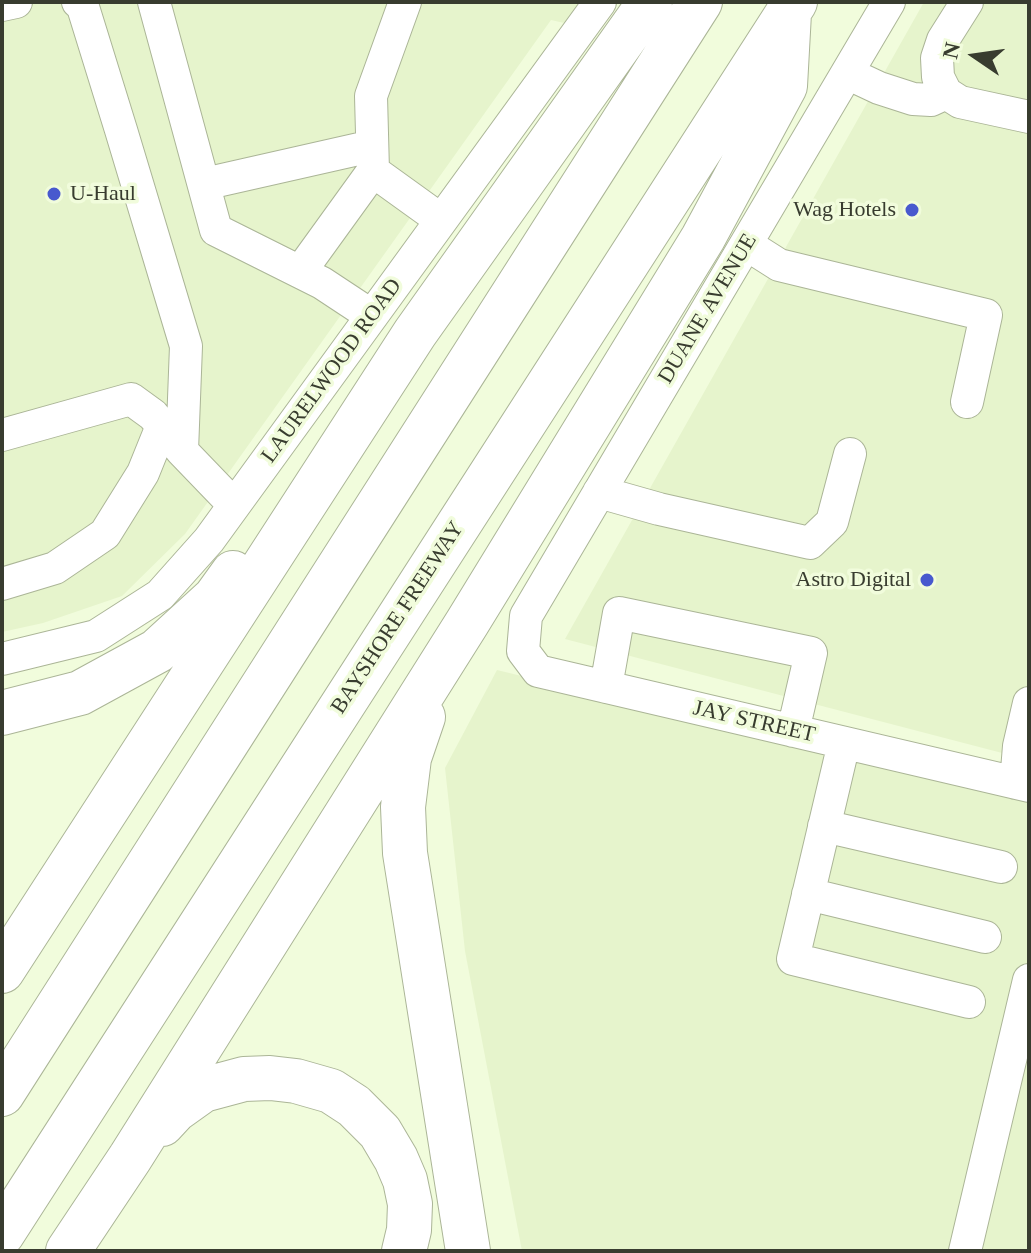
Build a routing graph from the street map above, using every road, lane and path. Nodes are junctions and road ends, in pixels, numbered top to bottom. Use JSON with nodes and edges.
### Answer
{"nodes":[{"id":1,"x":16,"y":2,"type":"edge"},
{"id":2,"x":78,"y":2,"type":"edge"},
{"id":3,"x":154,"y":2,"type":"edge"},
{"id":4,"x":600,"y":2,"type":"edge"},
{"id":5,"x":650,"y":2,"type":"edge"},
{"id":6,"x":700,"y":2,"type":"edge"},
{"id":7,"x":889,"y":2,"type":"edge"},
{"id":8,"x":967,"y":2,"type":"edge"},
{"id":9,"x":2,"y":5,"type":"edge"},
{"id":10,"x":792,"y":6,"type":"edge"},
{"id":11,"x":398,"y":8,"type":"edge"},
{"id":12,"x":847,"y":73,"type":"junction"},
{"id":13,"x":946,"y":93,"type":"junction"},
{"id":14,"x":1029,"y":117,"type":"edge"},
{"id":15,"x":373,"y":158,"type":"junction"},
{"id":16,"x":204,"y":184,"type":"junction"},
{"id":17,"x":441,"y":220,"type":"junction"},
{"id":18,"x":746,"y":244,"type":"junction"},
{"id":19,"x":300,"y":272,"type":"junction"},
{"id":20,"x":372,"y":316,"type":"junction"},
{"id":21,"x":415,"y":333,"type":"junction"},
{"id":22,"x":967,"y":402,"type":"dead end"},
{"id":23,"x":162,"y":426,"type":"junction"},
{"id":24,"x":2,"y":435,"type":"edge"},
{"id":25,"x":182,"y":451,"type":"junction"},
{"id":26,"x":850,"y":454,"type":"dead end"},
{"id":27,"x":599,"y":492,"type":"junction"},
{"id":28,"x":234,"y":505,"type":"junction"},
{"id":29,"x":2,"y":584,"type":"edge"},
{"id":30,"x":526,"y":616,"type":"joint"},
{"id":31,"x":467,"y":623,"type":"junction"},
{"id":32,"x":2,"y":659,"type":"edge"},
{"id":33,"x":606,"y":687,"type":"junction"},
{"id":34,"x":1029,"y":703,"type":"edge"},
{"id":35,"x":2,"y":713,"type":"edge"},
{"id":36,"x":793,"y":731,"type":"junction"},
{"id":37,"x":844,"y":743,"type":"junction"},
{"id":38,"x":1023,"y":785,"type":"edge"},
{"id":39,"x":824,"y":826,"type":"junction"},
{"id":40,"x":1001,"y":867,"type":"dead end"},
{"id":41,"x":808,"y":894,"type":"junction"},
{"id":42,"x":985,"y":937,"type":"dead end"},
{"id":43,"x":2,"y":971,"type":"edge"},
{"id":44,"x":1029,"y":980,"type":"edge"},
{"id":45,"x":969,"y":1002,"type":"dead end"},
{"id":46,"x":2,"y":1094,"type":"edge"},
{"id":47,"x":130,"y":1158,"type":"junction"},
{"id":48,"x":2,"y":1234,"type":"edge"},
{"id":49,"x":68,"y":1251,"type":"edge"},
{"id":50,"x":404,"y":1251,"type":"edge"},
{"id":51,"x":468,"y":1251,"type":"edge"},
{"id":52,"x":965,"y":1251,"type":"edge"}],
"edges":[{"from":1,"to":9,"type":"street"},
{"from":2,"to":25,"type":"street"},
{"from":3,"to":16,"type":"street"},
{"from":4,"to":17,"type":"street","name":"LAURELWOOD ROAD"},
{"from":5,"to":21,"type":"highway"},
{"from":6,"to":46,"type":"highway"},
{"from":7,"to":12,"type":"street","name":"DUANE AVENUE"},
{"from":8,"to":13,"type":"street"},
{"from":10,"to":31,"type":"highway"},
{"from":10,"to":48,"type":"highway","name":"BAYSHORE FREEWAY"},
{"from":11,"to":15,"type":"street"},
{"from":12,"to":13,"type":"street"},
{"from":12,"to":18,"type":"street","name":"DUANE AVENUE"},
{"from":13,"to":14,"type":"street"},
{"from":15,"to":16,"type":"street"},
{"from":15,"to":17,"type":"street"},
{"from":15,"to":19,"type":"street"},
{"from":16,"to":19,"type":"street"},
{"from":17,"to":20,"type":"street","name":"LAURELWOOD ROAD"},
{"from":18,"to":22,"type":"street"},
{"from":18,"to":27,"type":"street","name":"DUANE AVENUE"},
{"from":19,"to":20,"type":"street"},
{"from":20,"to":28,"type":"street","name":"LAURELWOOD ROAD"},
{"from":21,"to":35,"type":"highway"},
{"from":21,"to":43,"type":"highway"},
{"from":23,"to":24,"type":"street"},
{"from":23,"to":25,"type":"street"},
{"from":23,"to":29,"type":"street"},
{"from":25,"to":28,"type":"street"},
{"from":26,"to":27,"type":"street"},
{"from":27,"to":30,"type":"street","name":"DUANE AVENUE"},
{"from":28,"to":32,"type":"street","name":"LAURELWOOD ROAD"},
{"from":30,"to":33,"type":"street","name":"JAY STREET"},
{"from":31,"to":47,"type":"highway"},
{"from":31,"to":51,"type":"highway"},
{"from":33,"to":36,"type":"street","name":"JAY STREET"},
{"from":33,"to":36,"type":"street"},
{"from":34,"to":38,"type":"street"},
{"from":36,"to":37,"type":"street","name":"JAY STREET"},
{"from":37,"to":38,"type":"street","name":"JAY STREET"},
{"from":37,"to":39,"type":"street"},
{"from":39,"to":40,"type":"street"},
{"from":39,"to":41,"type":"street"},
{"from":41,"to":42,"type":"street"},
{"from":41,"to":45,"type":"street"},
{"from":44,"to":52,"type":"street"},
{"from":47,"to":49,"type":"highway"},
{"from":47,"to":50,"type":"highway"}]}
